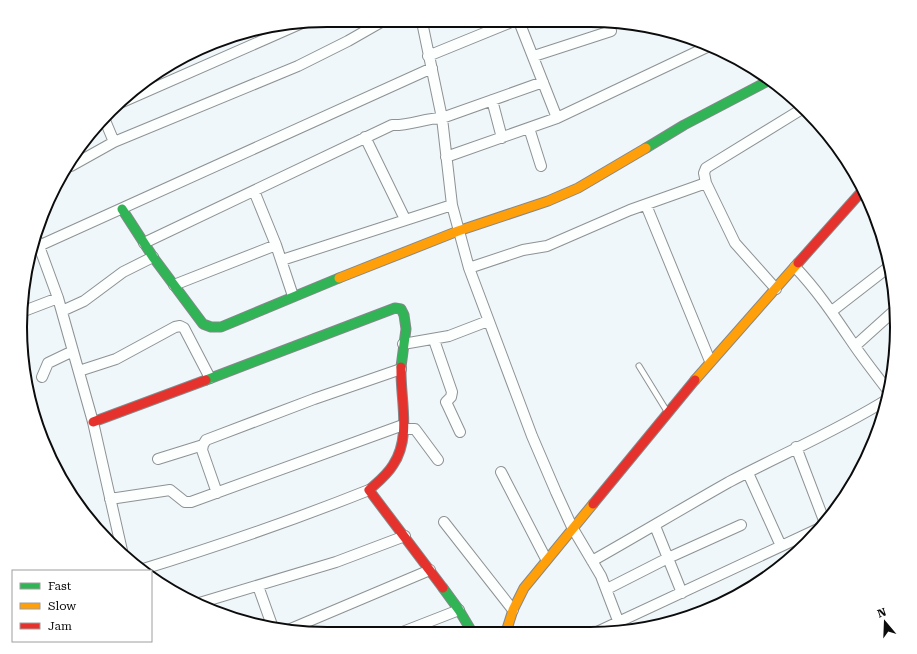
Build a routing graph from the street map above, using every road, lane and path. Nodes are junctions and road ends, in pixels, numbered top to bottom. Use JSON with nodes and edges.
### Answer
{"nodes":[{"id":1,"x":372,"y":27,"type":"edge"},
{"id":2,"x":423,"y":27,"type":"edge"},
{"id":3,"x":499,"y":27,"type":"edge"},
{"id":4,"x":521,"y":27,"type":"edge"},
{"id":5,"x":285,"y":30,"type":"edge"},
{"id":6,"x":611,"y":31,"type":"dead end"},
{"id":7,"x":702,"y":49,"type":"edge"},
{"id":8,"x":428,"y":56,"type":"junction"},
{"id":9,"x":534,"y":56,"type":"junction"},
{"id":10,"x":432,"y":68,"type":"junction"},
{"id":11,"x":543,"y":82,"type":"junction"},
{"id":12,"x":764,"y":83,"type":"edge"},
{"id":13,"x":134,"y":97,"type":"edge"},
{"id":14,"x":492,"y":100,"type":"junction"},
{"id":15,"x":798,"y":111,"type":"edge"},
{"id":16,"x":442,"y":118,"type":"junction"},
{"id":17,"x":557,"y":118,"type":"junction"},
{"id":18,"x":106,"y":124,"type":"edge"},
{"id":19,"x":528,"y":128,"type":"junction"},
{"id":20,"x":365,"y":137,"type":"junction"},
{"id":21,"x":502,"y":138,"type":"junction"},
{"id":22,"x":114,"y":142,"type":"junction"},
{"id":23,"x":446,"y":157,"type":"junction"},
{"id":24,"x":76,"y":163,"type":"edge"},
{"id":25,"x":541,"y":166,"type":"dead end"},
{"id":26,"x":706,"y":183,"type":"junction"},
{"id":27,"x":254,"y":191,"type":"junction"},
{"id":28,"x":859,"y":195,"type":"edge"},
{"id":29,"x":646,"y":204,"type":"junction"},
{"id":30,"x":452,"y":205,"type":"junction"},
{"id":31,"x":122,"y":209,"type":"junction"},
{"id":32,"x":406,"y":219,"type":"junction"},
{"id":33,"x":458,"y":231,"type":"junction"},
{"id":34,"x":144,"y":243,"type":"junction"},
{"id":35,"x":39,"y":244,"type":"edge"},
{"id":36,"x":276,"y":245,"type":"junction"},
{"id":37,"x":37,"y":248,"type":"edge"},
{"id":38,"x":153,"y":257,"type":"junction"},
{"id":39,"x":282,"y":260,"type":"junction"},
{"id":40,"x":795,"y":267,"type":"junction"},
{"id":41,"x":469,"y":268,"type":"junction"},
{"id":42,"x":884,"y":270,"type":"edge"},
{"id":43,"x":174,"y":285,"type":"junction"},
{"id":44,"x":776,"y":289,"type":"junction"},
{"id":45,"x":293,"y":296,"type":"junction"},
{"id":46,"x":58,"y":298,"type":"junction"},
{"id":47,"x":28,"y":310,"type":"edge"},
{"id":48,"x":62,"y":311,"type":"junction"},
{"id":49,"x":832,"y":311,"type":"junction"},
{"id":50,"x":889,"y":315,"type":"edge"},
{"id":51,"x":488,"y":321,"type":"junction"},
{"id":52,"x":434,"y":340,"type":"junction"},
{"id":53,"x":403,"y":344,"type":"junction"},
{"id":54,"x":855,"y":346,"type":"junction"},
{"id":55,"x":73,"y":351,"type":"junction"},
{"id":56,"x":710,"y":361,"type":"junction"},
{"id":57,"x":639,"y":366,"type":"dead end"},
{"id":58,"x":401,"y":369,"type":"junction"},
{"id":59,"x":79,"y":371,"type":"junction"},
{"id":60,"x":42,"y":377,"type":"dead end"},
{"id":61,"x":210,"y":378,"type":"junction"},
{"id":62,"x":884,"y":385,"type":"edge"},
{"id":63,"x":880,"y":404,"type":"edge"},
{"id":64,"x":668,"y":414,"type":"junction"},
{"id":65,"x":93,"y":422,"type":"junction"},
{"id":66,"x":403,"y":427,"type":"junction"},
{"id":67,"x":460,"y":432,"type":"dead end"},
{"id":68,"x":203,"y":445,"type":"junction"},
{"id":69,"x":796,"y":448,"type":"junction"},
{"id":70,"x":158,"y":459,"type":"dead end"},
{"id":71,"x":438,"y":460,"type":"dead end"},
{"id":72,"x":500,"y":472,"type":"dead end"},
{"id":73,"x":748,"y":473,"type":"junction"},
{"id":74,"x":369,"y":490,"type":"junction"},
{"id":75,"x":217,"y":493,"type":"junction"},
{"id":76,"x":110,"y":499,"type":"junction"},
{"id":77,"x":823,"y":517,"type":"edge"},
{"id":78,"x":444,"y":522,"type":"dead end"},
{"id":79,"x":741,"y":525,"type":"dead end"},
{"id":80,"x":656,"y":526,"type":"junction"},
{"id":81,"x":572,"y":527,"type":"junction"},
{"id":82,"x":807,"y":534,"type":"edge"},
{"id":83,"x":404,"y":536,"type":"junction"},
{"id":84,"x":121,"y":545,"type":"edge"},
{"id":85,"x":781,"y":546,"type":"junction"},
{"id":86,"x":668,"y":558,"type":"junction"},
{"id":87,"x":546,"y":559,"type":"junction"},
{"id":88,"x":592,"y":561,"type":"junction"},
{"id":89,"x":148,"y":568,"type":"edge"},
{"id":90,"x":430,"y":570,"type":"junction"},
{"id":91,"x":258,"y":586,"type":"junction"},
{"id":92,"x":607,"y":589,"type":"junction"},
{"id":93,"x":682,"y":593,"type":"junction"},
{"id":94,"x":206,"y":601,"type":"edge"},
{"id":95,"x":459,"y":610,"type":"junction"},
{"id":96,"x":513,"y":610,"type":"junction"},
{"id":97,"x":271,"y":621,"type":"edge"},
{"id":98,"x":625,"y":624,"type":"edge"},
{"id":99,"x":299,"y":625,"type":"edge"},
{"id":100,"x":619,"y":625,"type":"edge"},
{"id":101,"x":415,"y":627,"type":"edge"},
{"id":102,"x":469,"y":627,"type":"edge"},
{"id":103,"x":508,"y":627,"type":"edge"}],
"edges":[{"from":1,"to":22,"type":"street"},
{"from":2,"to":8,"type":"street"},
{"from":3,"to":8,"type":"street"},
{"from":4,"to":9,"type":"street"},
{"from":5,"to":13,"type":"street"},
{"from":6,"to":9,"type":"street"},
{"from":7,"to":17,"type":"street"},
{"from":8,"to":10,"type":"street"},
{"from":9,"to":11,"type":"street"},
{"from":10,"to":16,"type":"street"},
{"from":10,"to":31,"type":"street"},
{"from":11,"to":14,"type":"street"},
{"from":11,"to":17,"type":"street"},
{"from":12,"to":33,"type":"street"},
{"from":14,"to":16,"type":"street"},
{"from":14,"to":21,"type":"street"},
{"from":15,"to":26,"type":"street"},
{"from":16,"to":20,"type":"street"},
{"from":16,"to":23,"type":"street"},
{"from":17,"to":19,"type":"street"},
{"from":18,"to":22,"type":"street"},
{"from":19,"to":21,"type":"street"},
{"from":19,"to":25,"type":"street"},
{"from":20,"to":27,"type":"street"},
{"from":20,"to":32,"type":"street"},
{"from":21,"to":23,"type":"street"},
{"from":22,"to":24,"type":"street"},
{"from":23,"to":30,"type":"street"},
{"from":26,"to":29,"type":"street"},
{"from":26,"to":44,"type":"street"},
{"from":27,"to":34,"type":"street"},
{"from":27,"to":36,"type":"street"},
{"from":28,"to":40,"type":"street"},
{"from":29,"to":41,"type":"street"},
{"from":29,"to":56,"type":"street"},
{"from":30,"to":32,"type":"street"},
{"from":30,"to":33,"type":"street"},
{"from":31,"to":34,"type":"street"},
{"from":31,"to":35,"type":"street"},
{"from":32,"to":39,"type":"street"},
{"from":33,"to":41,"type":"street"},
{"from":33,"to":45,"type":"street"},
{"from":34,"to":38,"type":"street"},
{"from":36,"to":39,"type":"street"},
{"from":36,"to":43,"type":"street"},
{"from":37,"to":46,"type":"street"},
{"from":38,"to":43,"type":"street"},
{"from":38,"to":48,"type":"street"},
{"from":39,"to":45,"type":"street"},
{"from":40,"to":44,"type":"street"},
{"from":40,"to":49,"type":"street"},
{"from":41,"to":51,"type":"street"},
{"from":42,"to":49,"type":"street"},
{"from":43,"to":45,"type":"street"},
{"from":44,"to":56,"type":"street"},
{"from":46,"to":47,"type":"street"},
{"from":46,"to":48,"type":"street"},
{"from":48,"to":55,"type":"street"},
{"from":49,"to":54,"type":"street"},
{"from":50,"to":54,"type":"street"},
{"from":51,"to":52,"type":"street"},
{"from":51,"to":81,"type":"street"},
{"from":52,"to":53,"type":"street"},
{"from":52,"to":67,"type":"street"},
{"from":53,"to":58,"type":"street"},
{"from":53,"to":61,"type":"street"},
{"from":54,"to":62,"type":"street"},
{"from":55,"to":59,"type":"street"},
{"from":55,"to":60,"type":"street"},
{"from":56,"to":64,"type":"street"},
{"from":57,"to":64,"type":"lane"},
{"from":58,"to":66,"type":"street"},
{"from":58,"to":68,"type":"street"},
{"from":59,"to":61,"type":"street"},
{"from":59,"to":65,"type":"street"},
{"from":61,"to":65,"type":"street"},
{"from":63,"to":69,"type":"street"},
{"from":64,"to":81,"type":"street"},
{"from":65,"to":76,"type":"street"},
{"from":66,"to":71,"type":"street"},
{"from":66,"to":74,"type":"street"},
{"from":66,"to":75,"type":"street"},
{"from":68,"to":70,"type":"street"},
{"from":68,"to":75,"type":"street"},
{"from":69,"to":73,"type":"street"},
{"from":69,"to":77,"type":"street"},
{"from":72,"to":87,"type":"street"},
{"from":73,"to":80,"type":"street"},
{"from":73,"to":85,"type":"street"},
{"from":74,"to":83,"type":"street"},
{"from":74,"to":89,"type":"street"},
{"from":75,"to":76,"type":"street"},
{"from":76,"to":84,"type":"street"},
{"from":78,"to":96,"type":"street"},
{"from":79,"to":86,"type":"street"},
{"from":80,"to":86,"type":"street"},
{"from":80,"to":88,"type":"street"},
{"from":81,"to":87,"type":"street"},
{"from":81,"to":88,"type":"street"},
{"from":82,"to":85,"type":"street"},
{"from":83,"to":90,"type":"street"},
{"from":83,"to":91,"type":"street"},
{"from":85,"to":93,"type":"street"},
{"from":86,"to":92,"type":"street"},
{"from":86,"to":93,"type":"street"},
{"from":87,"to":96,"type":"street"},
{"from":88,"to":92,"type":"street"},
{"from":90,"to":95,"type":"street"},
{"from":90,"to":99,"type":"street"},
{"from":91,"to":94,"type":"street"},
{"from":91,"to":97,"type":"street"},
{"from":92,"to":100,"type":"street"},
{"from":93,"to":98,"type":"street"},
{"from":95,"to":101,"type":"street"},
{"from":95,"to":102,"type":"street"},
{"from":96,"to":103,"type":"street"}]}
